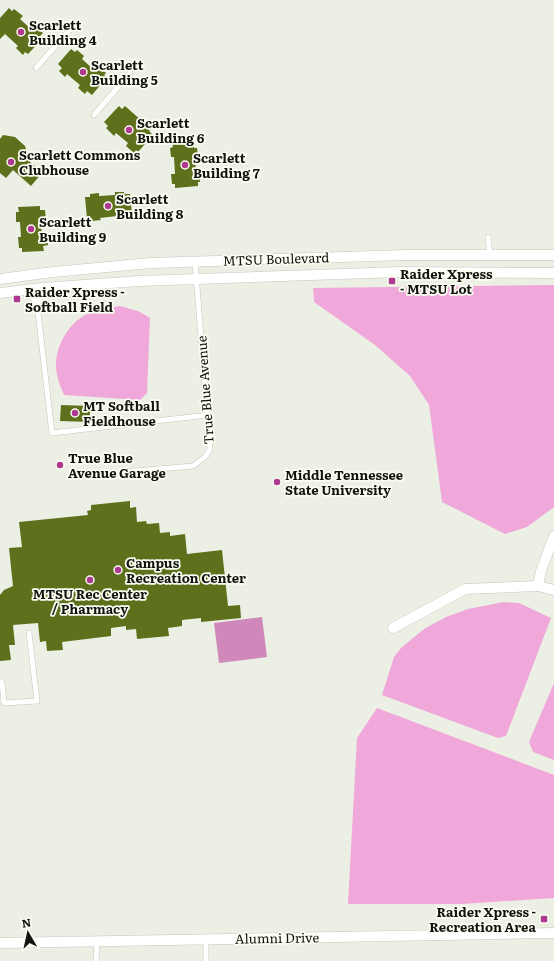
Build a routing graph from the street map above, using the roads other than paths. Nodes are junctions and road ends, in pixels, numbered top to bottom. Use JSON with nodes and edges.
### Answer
{"nodes":[{"id":1,"x":75,"y":24,"type":"dead end"},
{"id":2,"x":36,"y":68,"type":"dead end"},
{"id":3,"x":130,"y":73,"type":"dead end"},
{"id":4,"x":94,"y":115,"type":"dead end"},
{"id":5,"x":488,"y":237,"type":"dead end"},
{"id":6,"x":490,"y":255,"type":"junction"},
{"id":7,"x":554,"y":255,"type":"edge"},
{"id":8,"x":195,"y":262,"type":"junction"},
{"id":9,"x":554,"y":273,"type":"edge"},
{"id":10,"x":0,"y":279,"type":"edge"},
{"id":11,"x":197,"y":279,"type":"junction"},
{"id":12,"x":42,"y":288,"type":"junction"},
{"id":13,"x":29,"y":290,"type":"junction"},
{"id":14,"x":0,"y":293,"type":"edge"},
{"id":15,"x":37,"y":304,"type":"junction"},
{"id":16,"x":208,"y":414,"type":"junction"},
{"id":17,"x":123,"y":472,"type":"dead end"},
{"id":18,"x":554,"y":536,"type":"edge"},
{"id":19,"x":538,"y":586,"type":"junction"},
{"id":20,"x":554,"y":590,"type":"edge"},
{"id":21,"x":393,"y":628,"type":"dead end"},
{"id":22,"x":29,"y":632,"type":"dead end"},
{"id":23,"x":0,"y":681,"type":"edge"},
{"id":24,"x":554,"y":933,"type":"edge"},
{"id":25,"x":206,"y":939,"type":"junction"},
{"id":26,"x":97,"y":941,"type":"junction"},
{"id":27,"x":0,"y":943,"type":"edge"},
{"id":28,"x":96,"y":961,"type":"edge"},
{"id":29,"x":206,"y":961,"type":"edge"}],
"edges":[{"from":1,"to":2,"type":"lane"},
{"from":3,"to":4,"type":"lane"},
{"from":5,"to":6,"type":"lane"},
{"from":6,"to":7,"type":"street","name":"MTSU Boulevard"},
{"from":6,"to":8,"type":"street","name":"MTSU Boulevard"},
{"from":8,"to":10,"type":"street","name":"MTSU Boulevard"},
{"from":8,"to":11,"type":"lane","name":"True Blue Avenue"},
{"from":9,"to":11,"type":"street","name":"MTSU Boulevard"},
{"from":11,"to":12,"type":"street","name":"MTSU Boulevard"},
{"from":11,"to":16,"type":"lane","name":"True Blue Avenue"},
{"from":12,"to":13,"type":"street","name":"MTSU Boulevard"},
{"from":12,"to":15,"type":"lane"},
{"from":13,"to":14,"type":"street","name":"MTSU Boulevard"},
{"from":13,"to":15,"type":"lane"},
{"from":15,"to":16,"type":"lane"},
{"from":16,"to":17,"type":"lane","name":"True Blue Avenue"},
{"from":18,"to":19,"type":"street"},
{"from":19,"to":20,"type":"street"},
{"from":19,"to":21,"type":"street"},
{"from":22,"to":23,"type":"lane"},
{"from":24,"to":25,"type":"street","name":"Alumni Drive"},
{"from":25,"to":26,"type":"street","name":"Alumni Drive"},
{"from":25,"to":29,"type":"lane"},
{"from":26,"to":27,"type":"street","name":"Alumni Drive"},
{"from":26,"to":28,"type":"lane"}]}
